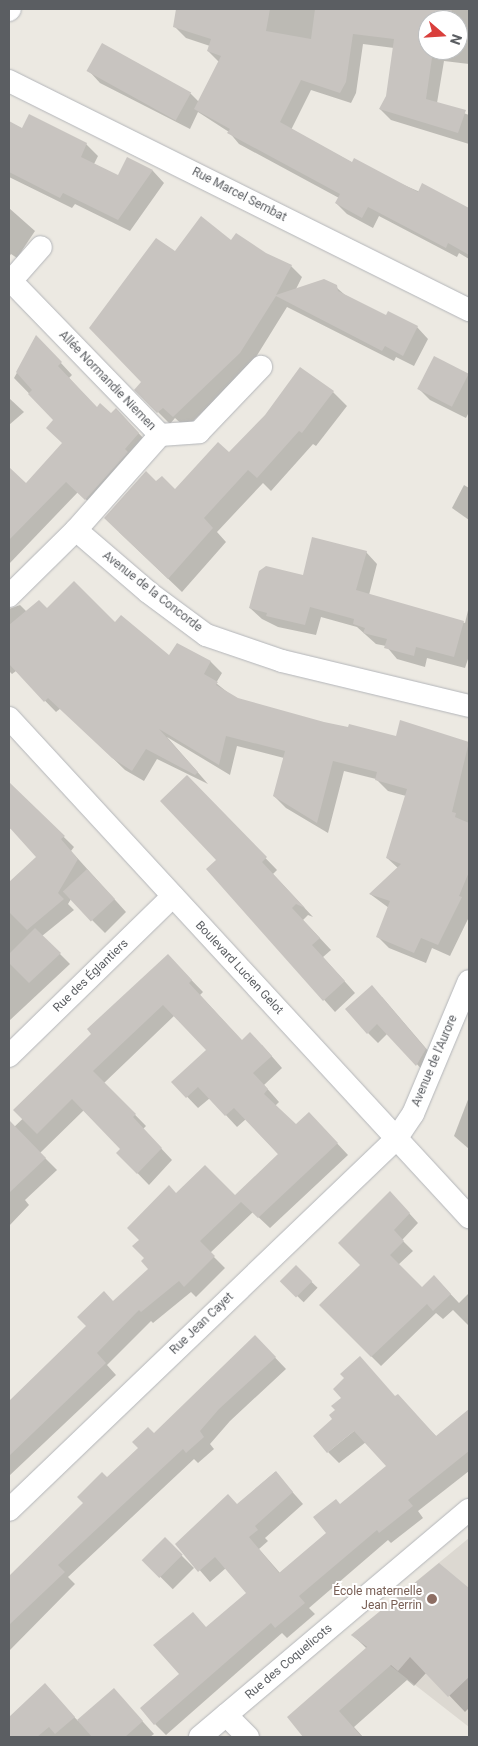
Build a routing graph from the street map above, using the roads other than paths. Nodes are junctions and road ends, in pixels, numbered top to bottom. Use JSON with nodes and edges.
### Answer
{"nodes":[{"id":1,"x":9,"y":81,"type":"edge"},
{"id":2,"x":41,"y":247,"type":"dead end"},
{"id":3,"x":10,"y":282,"type":"edge"},
{"id":4,"x":469,"y":310,"type":"edge"},
{"id":5,"x":262,"y":367,"type":"dead end"},
{"id":6,"x":160,"y":435,"type":"junction"},
{"id":7,"x":76,"y":530,"type":"junction"},
{"id":8,"x":9,"y":596,"type":"edge"},
{"id":9,"x":469,"y":706,"type":"edge"},
{"id":10,"x":9,"y":718,"type":"edge"},
{"id":11,"x":172,"y":896,"type":"junction"},
{"id":12,"x":469,"y":981,"type":"edge"},
{"id":13,"x":9,"y":1056,"type":"edge"},
{"id":14,"x":396,"y":1139,"type":"junction"},
{"id":15,"x":469,"y":1217,"type":"edge"},
{"id":16,"x":9,"y":1510,"type":"edge"},
{"id":17,"x":469,"y":1510,"type":"edge"},
{"id":18,"x":226,"y":1715,"type":"junction"},
{"id":19,"x":200,"y":1737,"type":"edge"},
{"id":20,"x":248,"y":1737,"type":"edge"}],
"edges":[{"from":1,"to":4,"type":"street","name":"Rue Marcel Sembat"},
{"from":2,"to":3,"type":"street"},
{"from":3,"to":6,"type":"street","name":"Allée Normandie Niemen"},
{"from":5,"to":6,"type":"street"},
{"from":6,"to":7,"type":"street","name":"Allée Normandie Niemen"},
{"from":7,"to":8,"type":"street"},
{"from":7,"to":9,"type":"street","name":"Avenue de la Concorde"},
{"from":10,"to":11,"type":"street","name":"Boulevard Lucien Gelot"},
{"from":11,"to":13,"type":"street","name":"Rue des Églantiers"},
{"from":11,"to":14,"type":"street","name":"Boulevard Lucien Gelot"},
{"from":12,"to":14,"type":"street","name":"Avenue de l'Aurore"},
{"from":14,"to":15,"type":"street","name":"Boulevard Lucien Gelot"},
{"from":14,"to":16,"type":"street","name":"Rue Jean Cayet"},
{"from":17,"to":18,"type":"street","name":"Rue des Coquelicots"},
{"from":18,"to":19,"type":"street","name":"Rue des Coquelicots"},
{"from":18,"to":20,"type":"street"}]}
